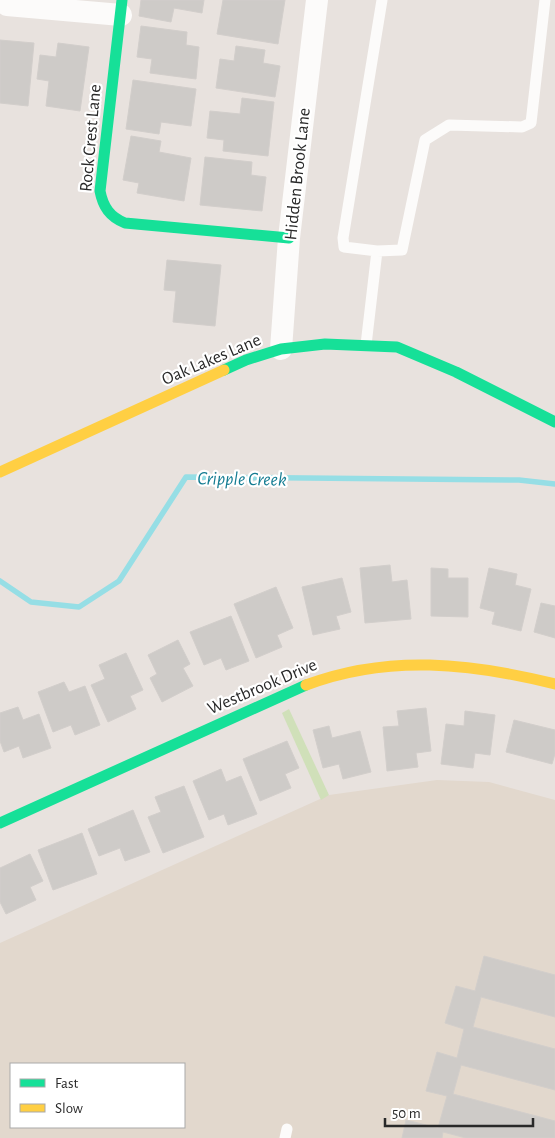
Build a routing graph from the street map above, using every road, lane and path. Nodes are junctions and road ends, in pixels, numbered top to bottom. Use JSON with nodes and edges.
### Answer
{"nodes":[{"id":1,"x":317,"y":0,"type":"edge"},
{"id":2,"x":382,"y":0,"type":"edge"},
{"id":3,"x":545,"y":0,"type":"edge"},
{"id":4,"x":7,"y":5,"type":"dead end"},
{"id":5,"x":122,"y":8,"type":"edge"},
{"id":6,"x":289,"y":238,"type":"junction"},
{"id":7,"x":377,"y":251,"type":"junction"},
{"id":8,"x":366,"y":345,"type":"junction"},
{"id":9,"x":281,"y":349,"type":"junction"},
{"id":10,"x":555,"y":422,"type":"edge"},
{"id":11,"x":0,"y":472,"type":"edge"},
{"id":12,"x":555,"y":684,"type":"edge"},
{"id":13,"x":0,"y":823,"type":"edge"}],
"edges":[{"from":1,"to":6,"type":"street","name":"Hidden Brook Lane"},
{"from":2,"to":7,"type":"lane"},
{"from":3,"to":7,"type":"lane"},
{"from":4,"to":5,"type":"street"},
{"from":5,"to":6,"type":"street","name":"Rock Crest Lane"},
{"from":6,"to":9,"type":"street","name":"Hidden Brook Lane"},
{"from":7,"to":8,"type":"lane"},
{"from":8,"to":9,"type":"street","name":"Oak Lakes Lane"},
{"from":8,"to":10,"type":"street","name":"Oak Lakes Lane"},
{"from":9,"to":11,"type":"street","name":"Oak Lakes Lane"},
{"from":12,"to":13,"type":"street","name":"Westbrook Drive"}]}
